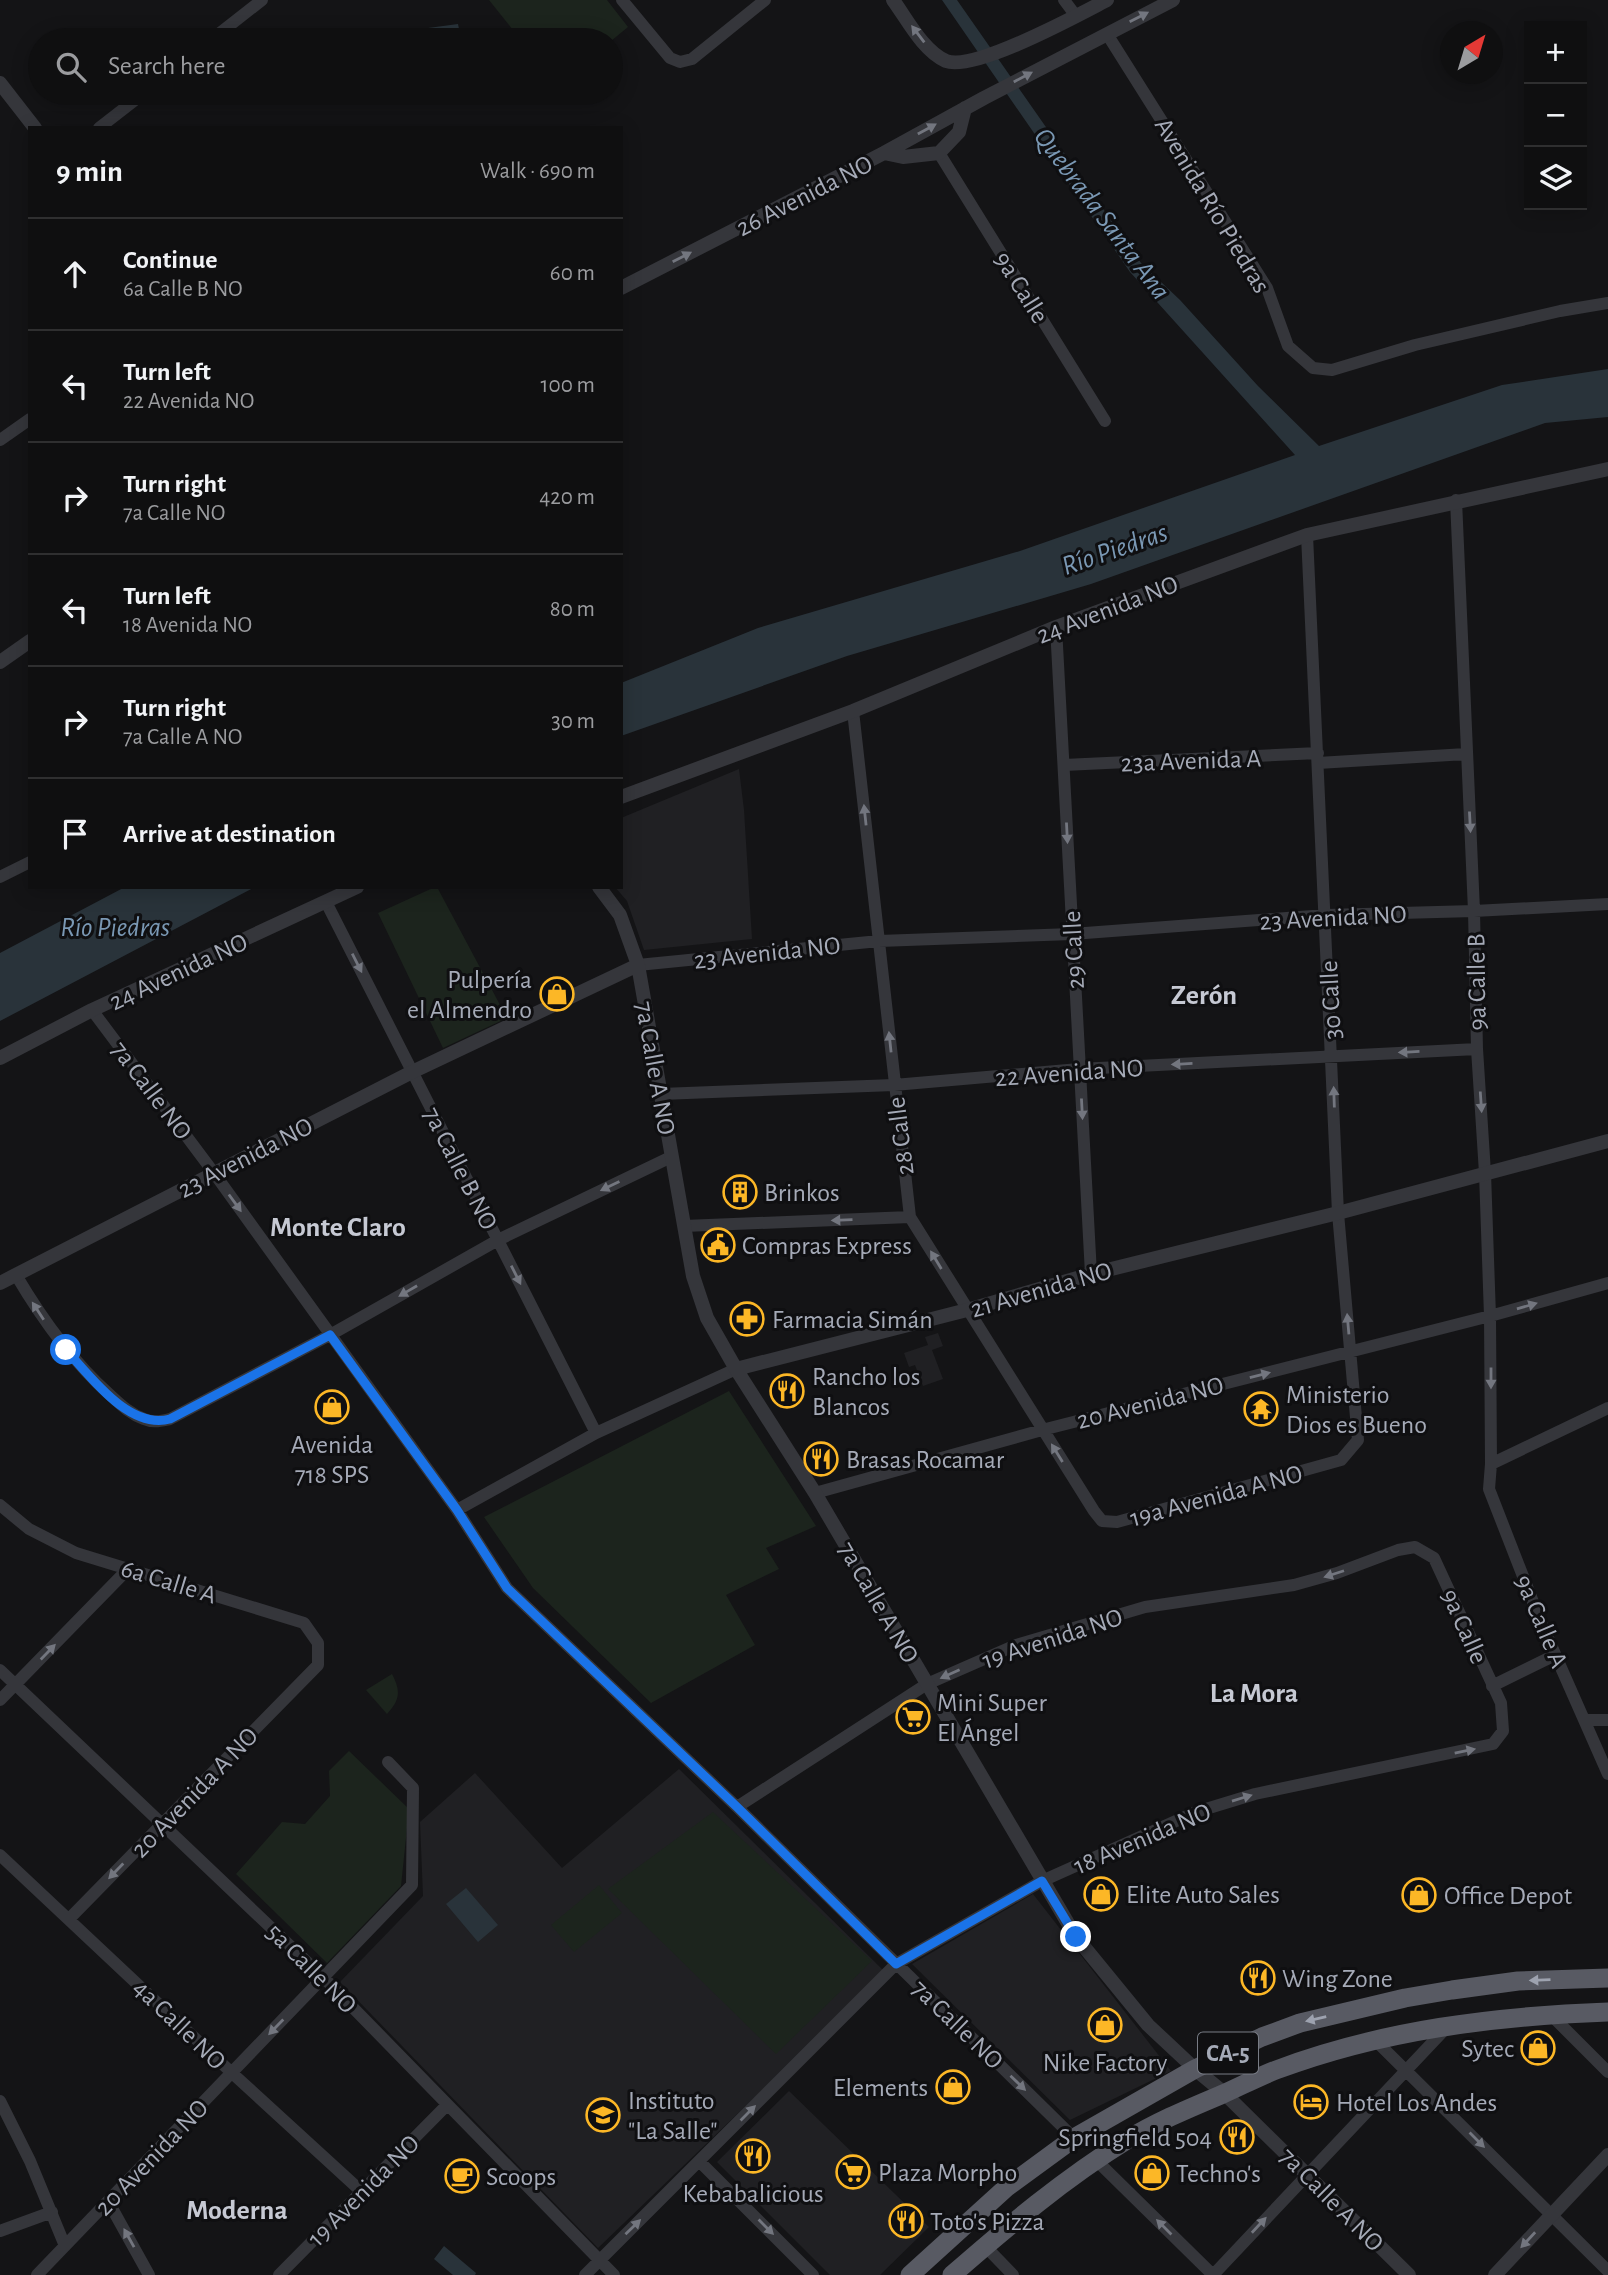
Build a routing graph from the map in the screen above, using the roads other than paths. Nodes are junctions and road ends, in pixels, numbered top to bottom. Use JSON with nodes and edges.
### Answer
{"nodes":[{"id":1,"x":262,"y":0,"type":"edge"},
{"id":2,"x":622,"y":0,"type":"edge"},
{"id":3,"x":765,"y":0,"type":"edge"},
{"id":4,"x":893,"y":0,"type":"edge"},
{"id":5,"x":1064,"y":0,"type":"edge"},
{"id":6,"x":1107,"y":0,"type":"edge"},
{"id":7,"x":1173,"y":0,"type":"edge"},
{"id":8,"x":1076,"y":16,"type":"junction"},
{"id":9,"x":226,"y":28,"type":"edge"},
{"id":10,"x":1107,"y":34,"type":"junction"},
{"id":11,"x":0,"y":83,"type":"edge"},
{"id":12,"x":129,"y":105,"type":"edge"},
{"id":13,"x":965,"y":108,"type":"junction"},
{"id":14,"x":33,"y":126,"type":"edge"},
{"id":15,"x":102,"y":126,"type":"edge"},
{"id":16,"x":884,"y":153,"type":"junction"},
{"id":17,"x":939,"y":153,"type":"junction"},
{"id":18,"x":623,"y":287,"type":"edge"},
{"id":19,"x":1608,"y":303,"type":"edge"},
{"id":20,"x":28,"y":420,"type":"edge"},
{"id":21,"x":1105,"y":421,"type":"dead end"},
{"id":22,"x":0,"y":440,"type":"edge"},
{"id":23,"x":1608,"y":469,"type":"edge"},
{"id":24,"x":1457,"y":500,"type":"junction"},
{"id":25,"x":1307,"y":535,"type":"junction"},
{"id":26,"x":1056,"y":627,"type":"junction"},
{"id":27,"x":28,"y":642,"type":"edge"},
{"id":28,"x":0,"y":662,"type":"edge"},
{"id":29,"x":853,"y":711,"type":"junction"},
{"id":30,"x":1466,"y":754,"type":"junction"},
{"id":31,"x":1318,"y":758,"type":"junction"},
{"id":32,"x":1064,"y":765,"type":"junction"},
{"id":33,"x":623,"y":796,"type":"edge"},
{"id":34,"x":28,"y":863,"type":"edge"},
{"id":35,"x":0,"y":877,"type":"edge"},
{"id":36,"x":353,"y":889,"type":"edge"},
{"id":37,"x":600,"y":889,"type":"edge"},
{"id":38,"x":326,"y":902,"type":"junction"},
{"id":39,"x":1608,"y":904,"type":"edge"},
{"id":40,"x":1474,"y":911,"type":"junction"},
{"id":41,"x":1326,"y":915,"type":"junction"},
{"id":42,"x":1072,"y":934,"type":"junction"},
{"id":43,"x":879,"y":940,"type":"junction"},
{"id":44,"x":638,"y":965,"type":"junction"},
{"id":45,"x":92,"y":1010,"type":"junction"},
{"id":46,"x":1477,"y":1049,"type":"junction"},
{"id":47,"x":1332,"y":1056,"type":"junction"},
{"id":48,"x":0,"y":1058,"type":"edge"},
{"id":49,"x":1079,"y":1069,"type":"junction"},
{"id":50,"x":412,"y":1072,"type":"junction"},
{"id":51,"x":894,"y":1085,"type":"junction"},
{"id":52,"x":660,"y":1094,"type":"junction"},
{"id":53,"x":1608,"y":1141,"type":"edge"},
{"id":54,"x":671,"y":1157,"type":"junction"},
{"id":55,"x":214,"y":1173,"type":"junction"},
{"id":56,"x":1485,"y":1173,"type":"junction"},
{"id":57,"x":1338,"y":1213,"type":"junction"},
{"id":58,"x":910,"y":1217,"type":"junction"},
{"id":59,"x":684,"y":1226,"type":"junction"},
{"id":60,"x":498,"y":1240,"type":"junction"},
{"id":61,"x":1091,"y":1273,"type":"junction"},
{"id":62,"x":16,"y":1275,"type":"junction"},
{"id":63,"x":0,"y":1283,"type":"edge"},
{"id":64,"x":1608,"y":1283,"type":"edge"},
{"id":65,"x":967,"y":1310,"type":"junction"},
{"id":66,"x":1490,"y":1316,"type":"junction"},
{"id":67,"x":330,"y":1335,"type":"junction"},
{"id":68,"x":1351,"y":1352,"type":"junction"},
{"id":69,"x":736,"y":1369,"type":"junction"},
{"id":70,"x":1608,"y":1408,"type":"edge"},
{"id":71,"x":1042,"y":1430,"type":"junction"},
{"id":72,"x":596,"y":1433,"type":"junction"},
{"id":73,"x":1341,"y":1460,"type":"joint"},
{"id":74,"x":1491,"y":1464,"type":"junction"},
{"id":75,"x":815,"y":1493,"type":"junction"},
{"id":76,"x":0,"y":1505,"type":"edge"},
{"id":77,"x":457,"y":1510,"type":"junction"},
{"id":78,"x":1094,"y":1511,"type":"joint"},
{"id":79,"x":1398,"y":1550,"type":"joint"},
{"id":80,"x":129,"y":1568,"type":"junction"},
{"id":81,"x":1555,"y":1655,"type":"junction"},
{"id":82,"x":318,"y":1665,"type":"joint"},
{"id":83,"x":0,"y":1670,"type":"edge"},
{"id":84,"x":16,"y":1685,"type":"junction"},
{"id":85,"x":927,"y":1685,"type":"junction"},
{"id":86,"x":1492,"y":1686,"type":"junction"},
{"id":87,"x":0,"y":1700,"type":"edge"},
{"id":88,"x":1586,"y":1720,"type":"junction"},
{"id":89,"x":1608,"y":1720,"type":"edge"},
{"id":90,"x":1503,"y":1731,"type":"joint"},
{"id":91,"x":388,"y":1762,"type":"dead end"},
{"id":92,"x":1608,"y":1774,"type":"edge"},
{"id":93,"x":737,"y":1807,"type":"junction"},
{"id":94,"x":163,"y":1823,"type":"junction"},
{"id":95,"x":0,"y":1855,"type":"edge"},
{"id":96,"x":1042,"y":1881,"type":"junction"},
{"id":97,"x":69,"y":1919,"type":"junction"},
{"id":98,"x":896,"y":1964,"type":"junction"},
{"id":99,"x":324,"y":1978,"type":"junction"},
{"id":100,"x":1608,"y":1978,"type":"edge"},
{"id":101,"x":1608,"y":2012,"type":"edge"},
{"id":102,"x":1550,"y":2014,"type":"junction"},
{"id":103,"x":1448,"y":2026,"type":"junction"},
{"id":104,"x":1376,"y":2041,"type":"junction"},
{"id":105,"x":1195,"y":2069,"type":"junction"},
{"id":106,"x":1406,"y":2070,"type":"junction"},
{"id":107,"x":1608,"y":2072,"type":"edge"},
{"id":108,"x":232,"y":2073,"type":"junction"},
{"id":109,"x":1224,"y":2093,"type":"junction"},
{"id":110,"x":447,"y":2105,"type":"junction"},
{"id":111,"x":2,"y":2110,"type":"edge"},
{"id":112,"x":1074,"y":2138,"type":"junction"},
{"id":113,"x":1608,"y":2155,"type":"edge"},
{"id":114,"x":700,"y":2162,"type":"junction"},
{"id":115,"x":1099,"y":2162,"type":"junction"},
{"id":116,"x":1307,"y":2174,"type":"junction"},
{"id":117,"x":362,"y":2192,"type":"junction"},
{"id":118,"x":108,"y":2202,"type":"junction"},
{"id":119,"x":52,"y":2212,"type":"junction"},
{"id":120,"x":1552,"y":2215,"type":"junction"},
{"id":121,"x":0,"y":2231,"type":"edge"},
{"id":122,"x":65,"y":2246,"type":"junction"},
{"id":123,"x":985,"y":2246,"type":"junction"},
{"id":124,"x":599,"y":2260,"type":"junction"},
{"id":125,"x":1608,"y":2271,"type":"edge"},
{"id":126,"x":37,"y":2275,"type":"edge"},
{"id":127,"x":149,"y":2275,"type":"edge"},
{"id":128,"x":279,"y":2275,"type":"edge"},
{"id":129,"x":585,"y":2275,"type":"edge"},
{"id":130,"x":614,"y":2275,"type":"edge"},
{"id":131,"x":813,"y":2275,"type":"edge"},
{"id":132,"x":910,"y":2275,"type":"edge"},
{"id":133,"x":952,"y":2275,"type":"edge"},
{"id":134,"x":1013,"y":2275,"type":"edge"},
{"id":135,"x":1213,"y":2275,"type":"edge"},
{"id":136,"x":1409,"y":2275,"type":"edge"},
{"id":137,"x":1495,"y":2275,"type":"edge"}],
"edges":[{"from":1,"to":9,"type":"street"},
{"from":2,"to":3,"type":"street"},
{"from":8,"to":4,"type":"street","one_way":true},
{"from":5,"to":8,"type":"street"},
{"from":6,"to":8,"type":"street"},
{"from":10,"to":7,"type":"street","name":"26 Avenida NO","one_way":true},
{"from":13,"to":10,"type":"street","name":"26 Avenida NO","one_way":true},
{"from":10,"to":19,"type":"street","name":"Avenida Río Piedras"},
{"from":11,"to":14,"type":"street"},
{"from":12,"to":15,"type":"street"},
{"from":16,"to":13,"type":"street","name":"26 Avenida NO","one_way":true},
{"from":13,"to":17,"type":"street"},
{"from":16,"to":17,"type":"street"},
{"from":18,"to":16,"type":"street","name":"26 Avenida NO","one_way":true},
{"from":17,"to":21,"type":"street","name":"9a Calle"},
{"from":20,"to":22,"type":"street"},
{"from":23,"to":24,"type":"street","name":"24 Avenida NO"},
{"from":24,"to":25,"type":"street","name":"24 Avenida NO"},
{"from":24,"to":30,"type":"street","name":"9a Calle B"},
{"from":25,"to":26,"type":"street","name":"24 Avenida NO"},
{"from":25,"to":31,"type":"street","name":"30 Calle"},
{"from":26,"to":29,"type":"street","name":"24 Avenida NO"},
{"from":26,"to":32,"type":"street","name":"29 Calle"},
{"from":27,"to":28,"type":"street"},
{"from":29,"to":33,"type":"street","name":"24 Avenida NO"},
{"from":43,"to":29,"type":"street","name":"28 Calle","one_way":true},
{"from":30,"to":31,"type":"street","name":"23a Avenida A"},
{"from":30,"to":40,"type":"street","name":"9a Calle B","one_way":true},
{"from":31,"to":32,"type":"street","name":"23a Avenida A"},
{"from":31,"to":41,"type":"street","name":"30 Calle"},
{"from":32,"to":42,"type":"street","name":"29 Calle","one_way":true},
{"from":34,"to":35,"type":"street"},
{"from":36,"to":38,"type":"street","name":"24 Avenida NO"},
{"from":37,"to":44,"type":"street","name":"7a Calle A NO"},
{"from":38,"to":45,"type":"street","name":"24 Avenida NO"},
{"from":38,"to":50,"type":"street","name":"7a Calle B NO","one_way":true},
{"from":39,"to":40,"type":"street","name":"23 Avenida NO"},
{"from":40,"to":41,"type":"street","name":"23 Avenida NO"},
{"from":40,"to":46,"type":"street","name":"9a Calle B"},
{"from":41,"to":42,"type":"street","name":"23 Avenida NO"},
{"from":41,"to":47,"type":"street","name":"30 Calle"},
{"from":42,"to":43,"type":"street","name":"23 Avenida NO"},
{"from":42,"to":49,"type":"street","name":"29 Calle"},
{"from":43,"to":44,"type":"street","name":"23 Avenida NO"},
{"from":51,"to":43,"type":"street","name":"28 Calle","one_way":true},
{"from":44,"to":50,"type":"street","name":"23 Avenida NO"},
{"from":44,"to":52,"type":"street","name":"7a Calle A NO"},
{"from":45,"to":48,"type":"street","name":"24 Avenida NO"},
{"from":45,"to":55,"type":"street","name":"7a Calle NO"},
{"from":46,"to":47,"type":"street","name":"22 Avenida NO","one_way":true},
{"from":46,"to":56,"type":"street","name":"9a Calle B","one_way":true},
{"from":47,"to":49,"type":"street","name":"22 Avenida NO","one_way":true},
{"from":57,"to":47,"type":"street","name":"30 Calle","one_way":true},
{"from":49,"to":51,"type":"street","name":"22 Avenida NO"},
{"from":49,"to":61,"type":"street","name":"29 Calle","one_way":true},
{"from":50,"to":55,"type":"street","name":"23 Avenida NO"},
{"from":50,"to":60,"type":"street","name":"7a Calle B NO"},
{"from":51,"to":52,"type":"street","name":"22 Avenida NO"},
{"from":51,"to":58,"type":"street","name":"28 Calle"},
{"from":52,"to":54,"type":"street","name":"7a Calle A NO"},
{"from":53,"to":56,"type":"street","name":"21 Avenida NO"},
{"from":54,"to":59,"type":"street","name":"7a Calle A NO"},
{"from":54,"to":60,"type":"street","one_way":true},
{"from":55,"to":62,"type":"street","name":"23 Avenida NO"},
{"from":55,"to":67,"type":"street","name":"7a Calle NO","one_way":true},
{"from":56,"to":57,"type":"street","name":"21 Avenida NO"},
{"from":56,"to":66,"type":"street","name":"9a Calle B"},
{"from":57,"to":61,"type":"street","name":"21 Avenida NO"},
{"from":68,"to":57,"type":"street","name":"30 Calle","one_way":true},
{"from":58,"to":59,"type":"street","one_way":true},
{"from":65,"to":58,"type":"street","name":"28 Calle","one_way":true},
{"from":59,"to":69,"type":"street","name":"7a Calle A NO"},
{"from":60,"to":67,"type":"street","one_way":true},
{"from":60,"to":72,"type":"street","name":"7a Calle B NO","one_way":true},
{"from":61,"to":65,"type":"street","name":"21 Avenida NO"},
{"from":62,"to":63,"type":"street","name":"23 Avenida NO"},
{"from":67,"to":62,"type":"street","one_way":true},
{"from":66,"to":64,"type":"street","name":"20 Avenida NO","one_way":true},
{"from":65,"to":69,"type":"street","name":"21 Avenida NO"},
{"from":65,"to":71,"type":"street","name":"28 Calle"},
{"from":66,"to":68,"type":"street","name":"20 Avenida NO"},
{"from":66,"to":74,"type":"street","name":"9a Calle B","one_way":true},
{"from":67,"to":77,"type":"street","name":"7a Calle NO"},
{"from":71,"to":68,"type":"street","name":"20 Avenida NO","one_way":true},
{"from":68,"to":73,"type":"street","name":"30 Calle"},
{"from":69,"to":72,"type":"street","name":"21 Avenida NO"},
{"from":69,"to":75,"type":"street","name":"7a Calle A NO"},
{"from":70,"to":74,"type":"street"},
{"from":71,"to":75,"type":"street","name":"20 Avenida NO"},
{"from":78,"to":71,"type":"street","name":"28 Calle","one_way":true},
{"from":72,"to":77,"type":"street","name":"21 Avenida NO"},
{"from":73,"to":78,"type":"street","name":"19a Avenida A NO"},
{"from":74,"to":81,"type":"street","name":"9a Calle A"},
{"from":75,"to":85,"type":"street","name":"7a Calle A NO"},
{"from":76,"to":80,"type":"street","name":"6a Calle A"},
{"from":77,"to":93,"type":"street","name":"7a Calle NO"},
{"from":79,"to":85,"type":"street","name":"19 Avenida NO","one_way":true},
{"from":79,"to":86,"type":"street","name":"9a Calle"},
{"from":80,"to":82,"type":"street","name":"6a Calle A"},
{"from":84,"to":80,"type":"street","one_way":true},
{"from":81,"to":86,"type":"street"},
{"from":81,"to":88,"type":"street","name":"9a Calle A"},
{"from":82,"to":94,"type":"street","name":"20 Avenida A NO"},
{"from":83,"to":84,"type":"street","name":"5a Calle NO"},
{"from":84,"to":87,"type":"street"},
{"from":84,"to":94,"type":"street","name":"5a Calle NO"},
{"from":85,"to":93,"type":"street","name":"19 Avenida NO"},
{"from":85,"to":96,"type":"street","name":"7a Calle A NO"},
{"from":86,"to":90,"type":"street","name":"9a Calle"},
{"from":88,"to":89,"type":"street"},
{"from":88,"to":92,"type":"street","name":"9a Calle A"},
{"from":96,"to":90,"type":"street","name":"18 Avenida NO","one_way":true},
{"from":91,"to":99,"type":"street","name":"20 Avenida NO"},
{"from":93,"to":98,"type":"street","name":"7a Calle NO"},
{"from":94,"to":97,"type":"street","name":"20 Avenida A NO","one_way":true},
{"from":94,"to":99,"type":"street","name":"5a Calle NO"},
{"from":95,"to":97,"type":"street","name":"4a Calle NO"},
{"from":96,"to":98,"type":"street","name":"18 Avenida NO"},
{"from":96,"to":105,"type":"street","name":"7a Calle A NO"},
{"from":97,"to":108,"type":"street","name":"4a Calle NO"},
{"from":98,"to":112,"type":"street","name":"7a Calle NO","one_way":true},
{"from":114,"to":98,"type":"street","name":"18 Avenida NO","one_way":true},
{"from":99,"to":108,"type":"street","name":"20 Avenida NO","one_way":true},
{"from":99,"to":110,"type":"street","name":"5a Calle NO"},
{"from":100,"to":105,"type":"highway","number":"CA-5","one_way":true},
{"from":101,"to":102,"type":"highway","number":"CA-5"},
{"from":102,"to":103,"type":"highway","number":"CA-5"},
{"from":102,"to":107,"type":"street"},
{"from":103,"to":104,"type":"highway","number":"CA-5"},
{"from":103,"to":106,"type":"street"},
{"from":104,"to":106,"type":"street"},
{"from":104,"to":109,"type":"highway","number":"CA-5"},
{"from":105,"to":109,"type":"street","name":"7a Calle A NO"},
{"from":105,"to":112,"type":"highway","number":"CA-5"},
{"from":106,"to":116,"type":"street"},
{"from":106,"to":120,"type":"street","one_way":true},
{"from":108,"to":117,"type":"street","name":"4a Calle NO"},
{"from":108,"to":118,"type":"street","name":"20 Avenida NO"},
{"from":109,"to":115,"type":"highway","number":"CA-5"},
{"from":109,"to":116,"type":"street","name":"7a Calle A NO"},
{"from":110,"to":117,"type":"street","name":"19 Avenida NO"},
{"from":110,"to":124,"type":"street","name":"5a Calle NO"},
{"from":111,"to":119,"type":"street"},
{"from":112,"to":132,"type":"highway","number":"CA-5"},
{"from":113,"to":120,"type":"street"},
{"from":124,"to":114,"type":"street","name":"18 Avenida NO","one_way":true},
{"from":114,"to":131,"type":"street","one_way":true},
{"from":115,"to":123,"type":"highway","number":"CA-5"},
{"from":135,"to":115,"type":"street","one_way":true},
{"from":135,"to":116,"type":"street","one_way":true},
{"from":116,"to":136,"type":"street","name":"7a Calle A NO"},
{"from":117,"to":128,"type":"street","name":"19 Avenida NO"},
{"from":118,"to":122,"type":"street","name":"20 Avenida NO"},
{"from":127,"to":118,"type":"street","one_way":true},
{"from":119,"to":121,"type":"street"},
{"from":119,"to":122,"type":"street"},
{"from":120,"to":125,"type":"street"},
{"from":120,"to":137,"type":"street","one_way":true},
{"from":122,"to":126,"type":"street","name":"20 Avenida NO"},
{"from":123,"to":133,"type":"highway","number":"CA-5"},
{"from":123,"to":134,"type":"street"},
{"from":124,"to":129,"type":"street","name":"18 Avenida NO"},
{"from":124,"to":130,"type":"street","name":"5a Calle NO"}]}
